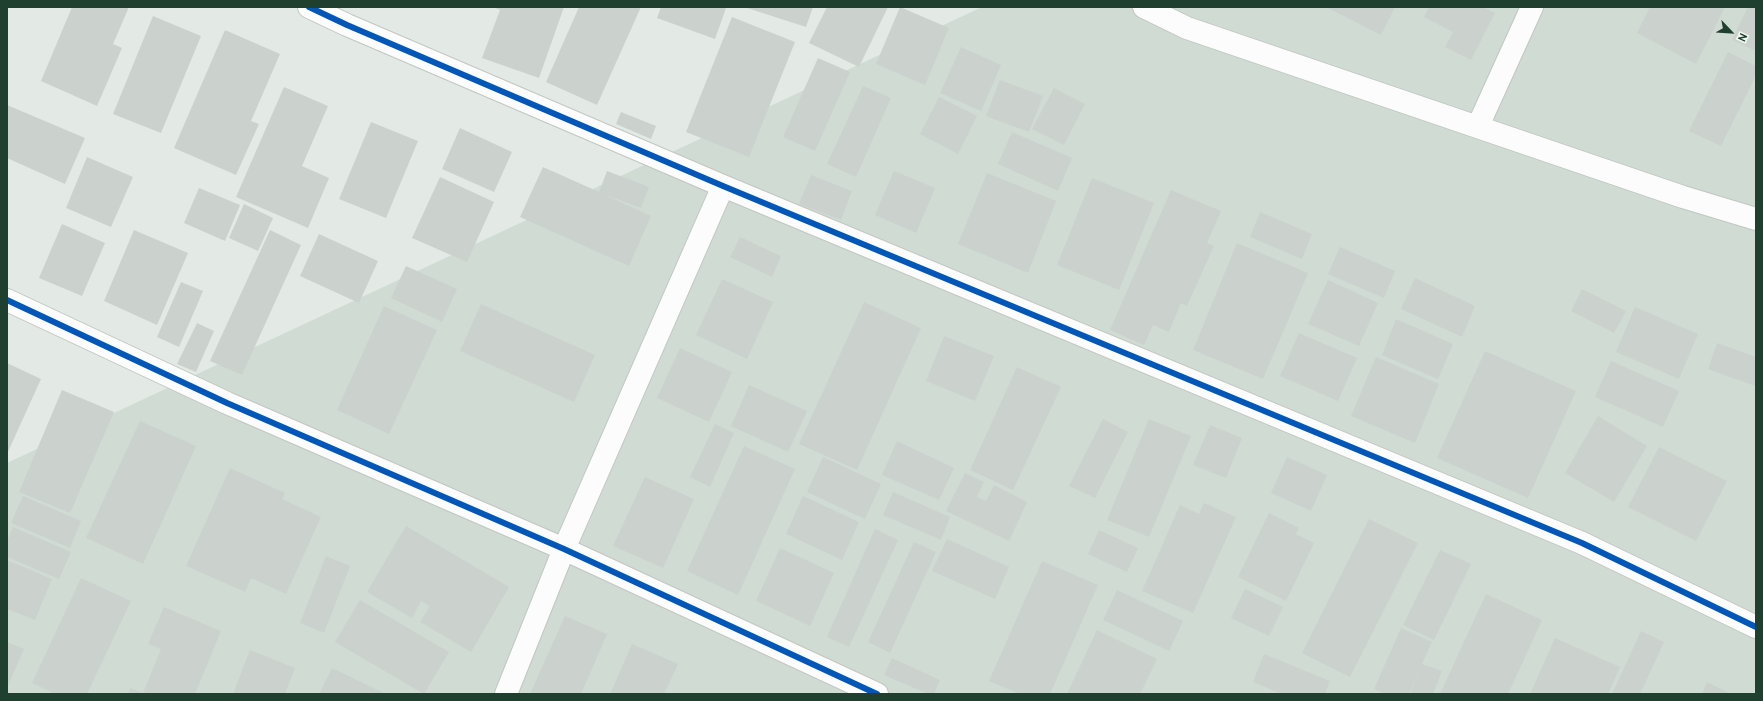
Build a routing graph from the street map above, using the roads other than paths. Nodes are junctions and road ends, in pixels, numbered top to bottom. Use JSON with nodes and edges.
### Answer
{"nodes":[{"id":1,"x":308,"y":7,"type":"edge"},
{"id":2,"x":1144,"y":7,"type":"edge"},
{"id":3,"x":1532,"y":7,"type":"edge"},
{"id":4,"x":1478,"y":126,"type":"junction"},
{"id":5,"x":724,"y":186,"type":"junction"},
{"id":6,"x":1756,"y":219,"type":"edge"},
{"id":7,"x":7,"y":300,"type":"edge"},
{"id":8,"x":564,"y":548,"type":"junction"},
{"id":9,"x":1756,"y":627,"type":"edge"},
{"id":10,"x":506,"y":694,"type":"edge"},
{"id":11,"x":877,"y":694,"type":"edge"}],
"edges":[{"from":1,"to":5,"type":"street"},
{"from":2,"to":4,"type":"street"},
{"from":3,"to":4,"type":"street"},
{"from":4,"to":6,"type":"street"},
{"from":5,"to":8,"type":"street"},
{"from":5,"to":9,"type":"street"},
{"from":7,"to":8,"type":"street"},
{"from":8,"to":10,"type":"street"},
{"from":8,"to":11,"type":"street"}]}
